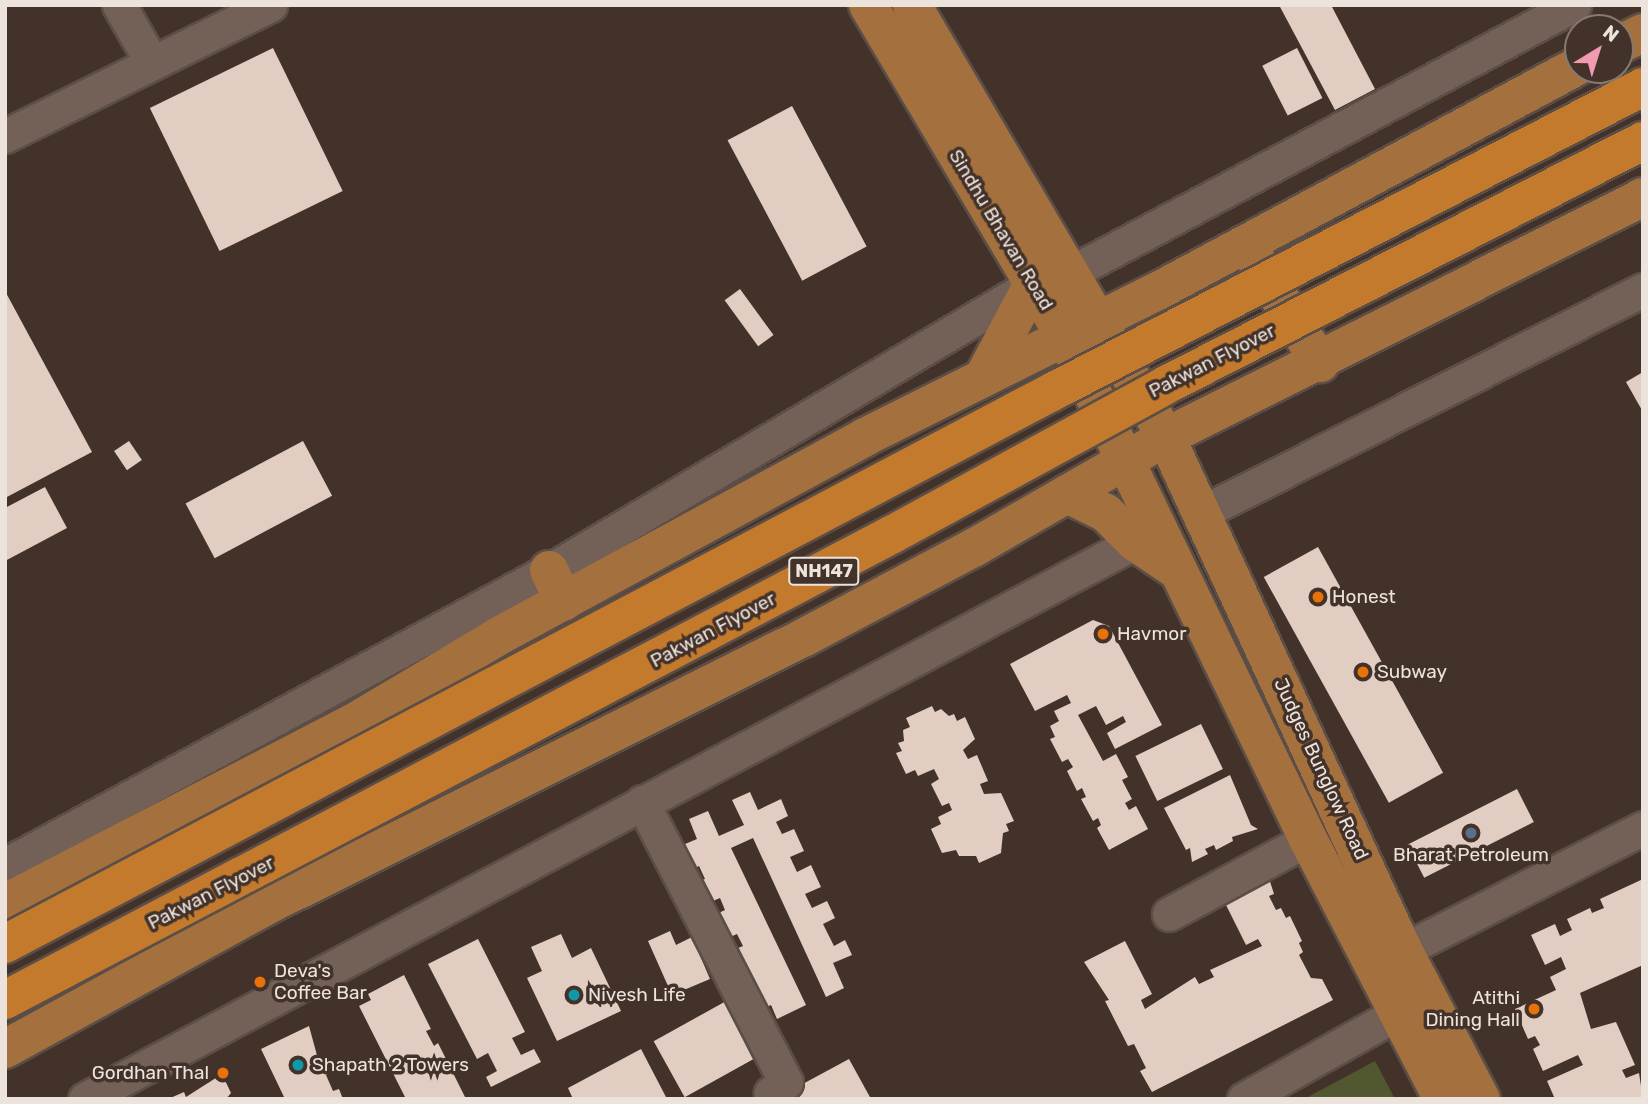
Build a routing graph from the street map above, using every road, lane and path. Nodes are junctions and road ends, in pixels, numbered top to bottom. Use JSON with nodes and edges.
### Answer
{"nodes":[{"id":1,"x":119,"y":5,"type":"edge"},
{"id":2,"x":270,"y":5,"type":"edge"},
{"id":3,"x":868,"y":5,"type":"edge"},
{"id":4,"x":912,"y":5,"type":"edge"},
{"id":5,"x":1576,"y":5,"type":"edge"},
{"id":6,"x":151,"y":61,"type":"junction"},
{"id":7,"x":1564,"y":73,"type":"edge"},
{"id":8,"x":1643,"y":87,"type":"edge"},
{"id":9,"x":5,"y":136,"type":"edge"},
{"id":10,"x":1643,"y":141,"type":"edge"},
{"id":11,"x":1643,"y":197,"type":"edge"},
{"id":12,"x":1247,"y":242,"type":"junction"},
{"id":13,"x":1070,"y":273,"type":"junction"},
{"id":14,"x":1033,"y":284,"type":"junction"},
{"id":15,"x":1643,"y":290,"type":"edge"},
{"id":16,"x":1158,"y":291,"type":"junction"},
{"id":17,"x":1100,"y":319,"type":"junction"},
{"id":18,"x":1066,"y":338,"type":"junction"},
{"id":19,"x":1320,"y":362,"type":"junction"},
{"id":20,"x":983,"y":378,"type":"junction"},
{"id":21,"x":1166,"y":437,"type":"junction"},
{"id":22,"x":1125,"y":459,"type":"junction"},
{"id":23,"x":1067,"y":494,"type":"junction"},
{"id":24,"x":1203,"y":512,"type":"junction"},
{"id":25,"x":1135,"y":542,"type":"junction"},
{"id":26,"x":1175,"y":569,"type":"junction"},
{"id":27,"x":556,"y":586,"type":"junction"},
{"id":28,"x":642,"y":802,"type":"junction"},
{"id":29,"x":1643,"y":828,"type":"edge"},
{"id":30,"x":1308,"y":839,"type":"junction"},
{"id":31,"x":5,"y":865,"type":"edge"},
{"id":32,"x":5,"y":903,"type":"edge"},
{"id":33,"x":1169,"y":914,"type":"dead end"},
{"id":34,"x":5,"y":944,"type":"edge"},
{"id":35,"x":1388,"y":958,"type":"junction"},
{"id":36,"x":5,"y":1000,"type":"edge"},
{"id":37,"x":1413,"y":1004,"type":"junction"},
{"id":38,"x":5,"y":1049,"type":"edge"},
{"id":39,"x":768,"y":1097,"type":"edge"},
{"id":40,"x":85,"y":1099,"type":"edge"},
{"id":41,"x":1244,"y":1099,"type":"edge"},
{"id":42,"x":1443,"y":1099,"type":"edge"},
{"id":43,"x":1481,"y":1099,"type":"edge"}],
"edges":[{"from":1,"to":6,"type":"street"},
{"from":2,"to":6,"type":"street"},
{"from":3,"to":14,"type":"main road","name":"Sindhu Bhavan Road"},
{"from":4,"to":13,"type":"main road","name":"Sindhu Bhavan Road"},
{"from":5,"to":13,"type":"street"},
{"from":6,"to":9,"type":"street"},
{"from":7,"to":12,"type":"main road"},
{"from":8,"to":34,"type":"highway","number":"NH147","bridge":true},
{"from":10,"to":36,"type":"highway","name":"Pakwan Flyover","number":"NH147","bridge":true},
{"from":11,"to":19,"type":"main road"},
{"from":12,"to":16,"type":"main road"},
{"from":12,"to":19,"type":"main road"},
{"from":13,"to":16,"type":"main road"},
{"from":13,"to":17,"type":"main road","name":"Sindhu Bhavan Road"},
{"from":14,"to":18,"type":"main road","name":"Sindhu Bhavan Road"},
{"from":14,"to":20,"type":"main road"},
{"from":14,"to":27,"type":"street"},
{"from":15,"to":24,"type":"street"},
{"from":16,"to":17,"type":"main road"},
{"from":17,"to":18,"type":"main road"},
{"from":17,"to":21,"type":"main road","name":"Sindhu Bhavan Road"},
{"from":18,"to":20,"type":"main road"},
{"from":18,"to":22,"type":"main road","name":"Sindhu Bhavan Road"},
{"from":19,"to":21,"type":"main road"},
{"from":20,"to":27,"type":"main road"},
{"from":21,"to":22,"type":"main road"},
{"from":21,"to":24,"type":"main road","name":"Judges Bunglow Road"},
{"from":22,"to":23,"type":"main road"},
{"from":22,"to":26,"type":"main road","name":"Judges Bunglow Road"},
{"from":23,"to":25,"type":"main road"},
{"from":23,"to":38,"type":"main road"},
{"from":24,"to":35,"type":"main road","name":"Judges Bunglow Road"},
{"from":25,"to":26,"type":"main road"},
{"from":25,"to":28,"type":"street"},
{"from":26,"to":30,"type":"main road","name":"Judges Bunglow Road"},
{"from":27,"to":31,"type":"street"},
{"from":27,"to":32,"type":"main road"},
{"from":28,"to":39,"type":"street"},
{"from":28,"to":40,"type":"street"},
{"from":29,"to":35,"type":"street"},
{"from":30,"to":33,"type":"street"},
{"from":30,"to":35,"type":"main road","name":"Judges Bunglow Road"},
{"from":35,"to":37,"type":"main road","name":"Judges Bunglow Road"},
{"from":37,"to":41,"type":"street"},
{"from":37,"to":42,"type":"main road","name":"Judges Bunglow Road"},
{"from":37,"to":43,"type":"main road","name":"Judges Bunglow Road"}]}
